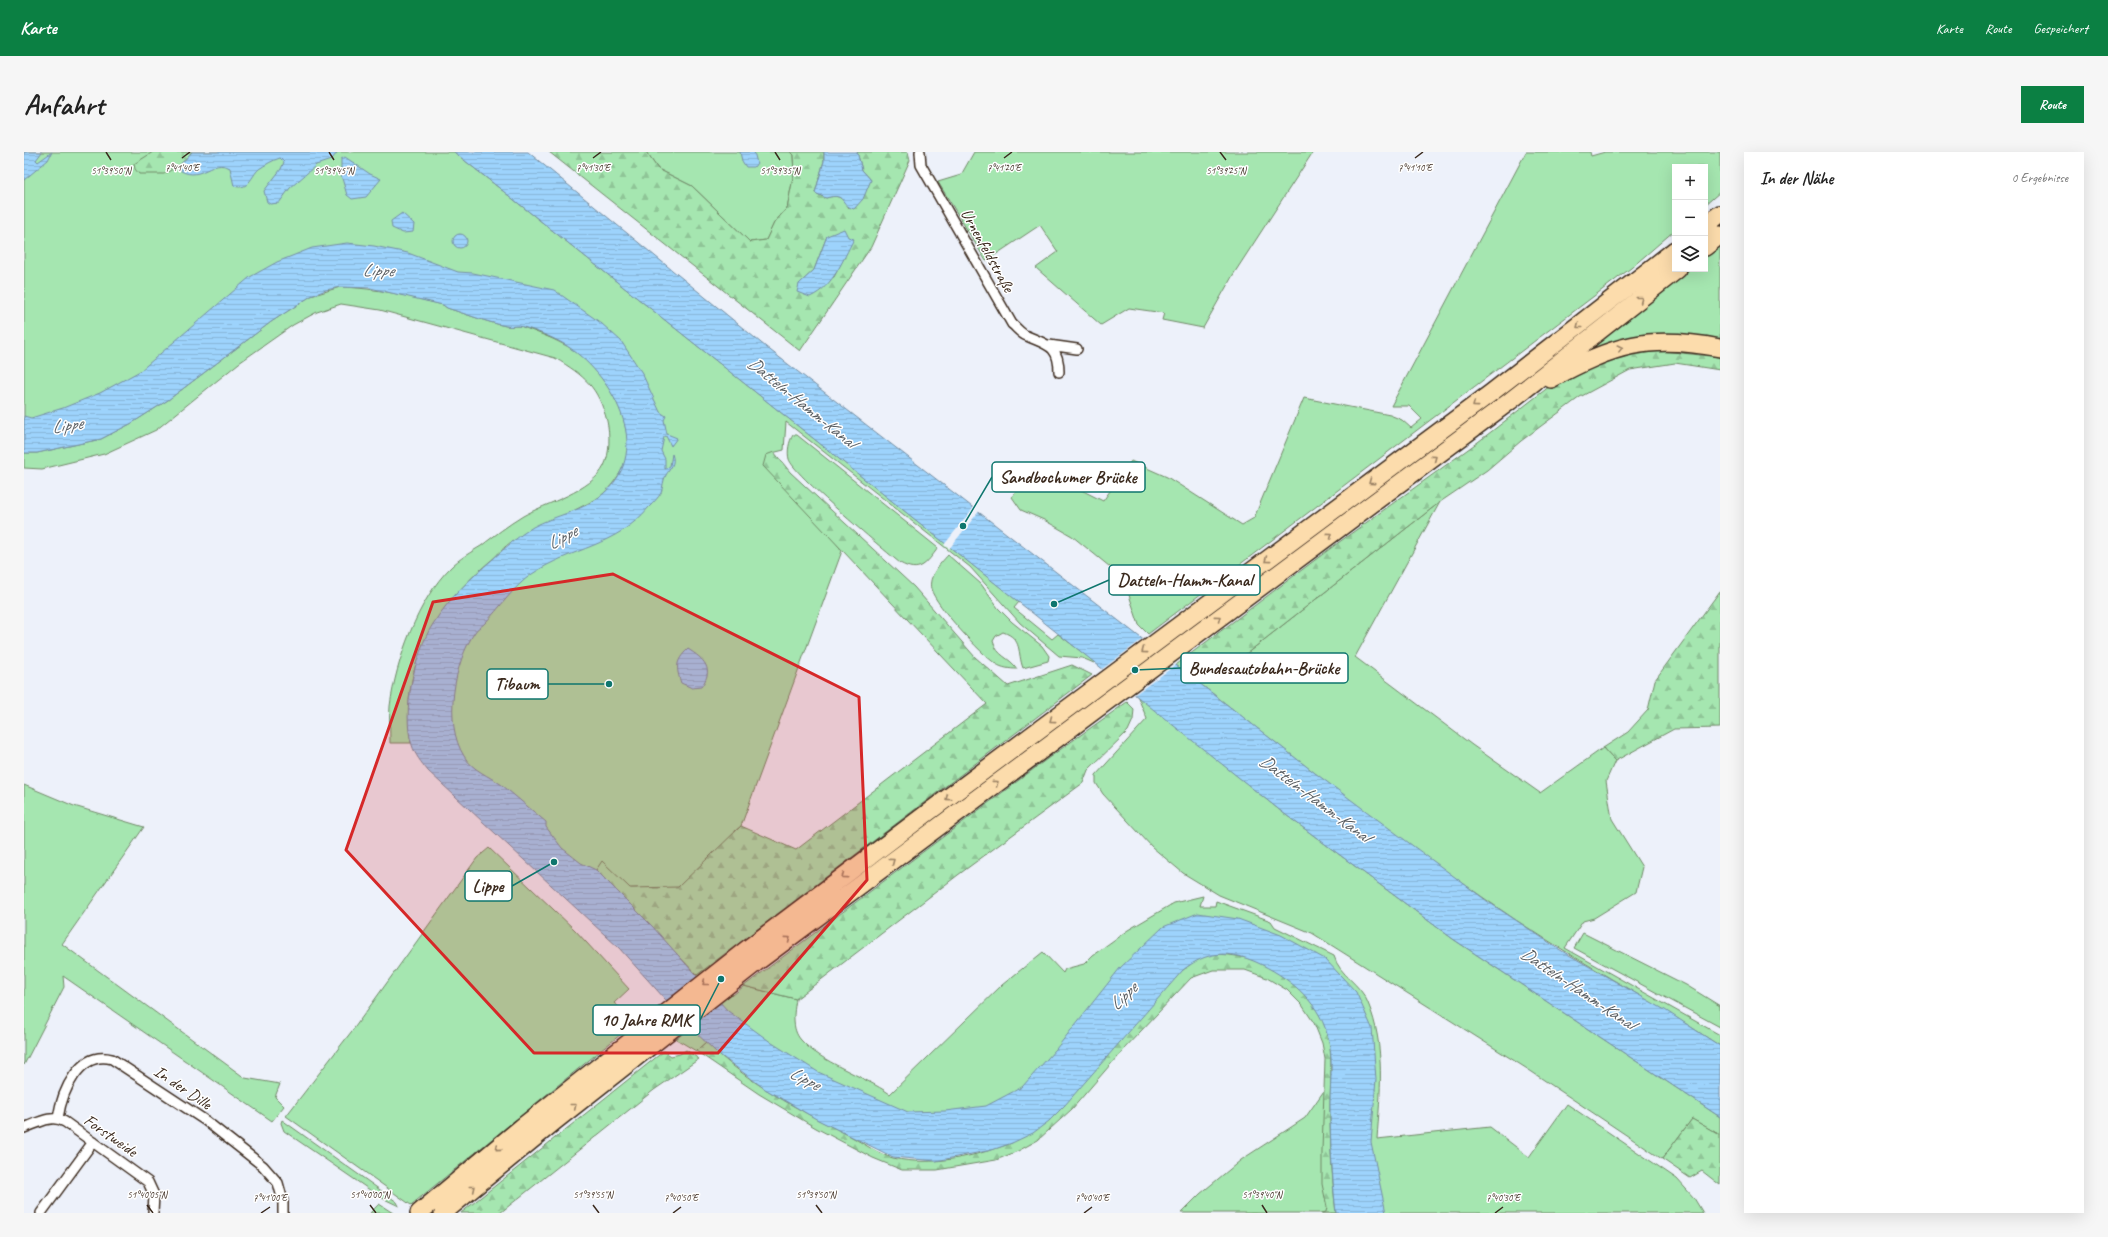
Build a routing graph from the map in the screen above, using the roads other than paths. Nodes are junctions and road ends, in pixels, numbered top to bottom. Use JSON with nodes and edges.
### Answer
{"nodes":[{"id":1,"x":920,"y":152,"type":"edge"},
{"id":2,"x":1720,"y":214,"type":"edge"},
{"id":3,"x":1708,"y":224,"type":"edge"},
{"id":4,"x":1720,"y":235,"type":"edge"},
{"id":5,"x":1708,"y":245,"type":"edge"},
{"id":6,"x":1672,"y":252,"type":"edge"},
{"id":7,"x":1674,"y":272,"type":"edge"},
{"id":8,"x":1049,"y":345,"type":"junction"},
{"id":9,"x":1720,"y":348,"type":"edge"},
{"id":10,"x":1077,"y":349,"type":"dead end"},
{"id":11,"x":1059,"y":372,"type":"dead end"},
{"id":12,"x":1510,"y":401,"type":"junction"},
{"id":13,"x":752,"y":956,"type":"junction"},
{"id":14,"x":633,"y":1050,"type":"junction"},
{"id":15,"x":58,"y":1118,"type":"junction"},
{"id":16,"x":24,"y":1128,"type":"edge"},
{"id":17,"x":93,"y":1142,"type":"junction"},
{"id":18,"x":421,"y":1211,"type":"edge"},
{"id":19,"x":156,"y":1212,"type":"edge"},
{"id":20,"x":41,"y":1213,"type":"edge"},
{"id":21,"x":283,"y":1213,"type":"edge"},
{"id":22,"x":443,"y":1213,"type":"edge"}],
"edges":[{"from":1,"to":8,"type":"street","name":"Urnenfeldstraße"},
{"from":2,"to":3,"type":"highway"},
{"from":4,"to":5,"type":"highway"},
{"from":6,"to":13,"type":"highway","one_way":true},
{"from":12,"to":7,"type":"highway","one_way":true},
{"from":8,"to":10,"type":"street","name":"Urnenfeldstraße"},
{"from":8,"to":11,"type":"street"},
{"from":12,"to":9,"type":"highway","one_way":true},
{"from":13,"to":12,"type":"highway","one_way":true},
{"from":13,"to":14,"type":"highway"},
{"from":14,"to":18,"type":"highway","one_way":true},
{"from":22,"to":14,"type":"highway","one_way":true},
{"from":15,"to":16,"type":"street","name":"Forstweide"},
{"from":15,"to":17,"type":"street","name":"Forstweide"},
{"from":15,"to":21,"type":"street","name":"In der Dille"},
{"from":17,"to":19,"type":"street","name":"Forstweide"},
{"from":17,"to":20,"type":"street"}]}
